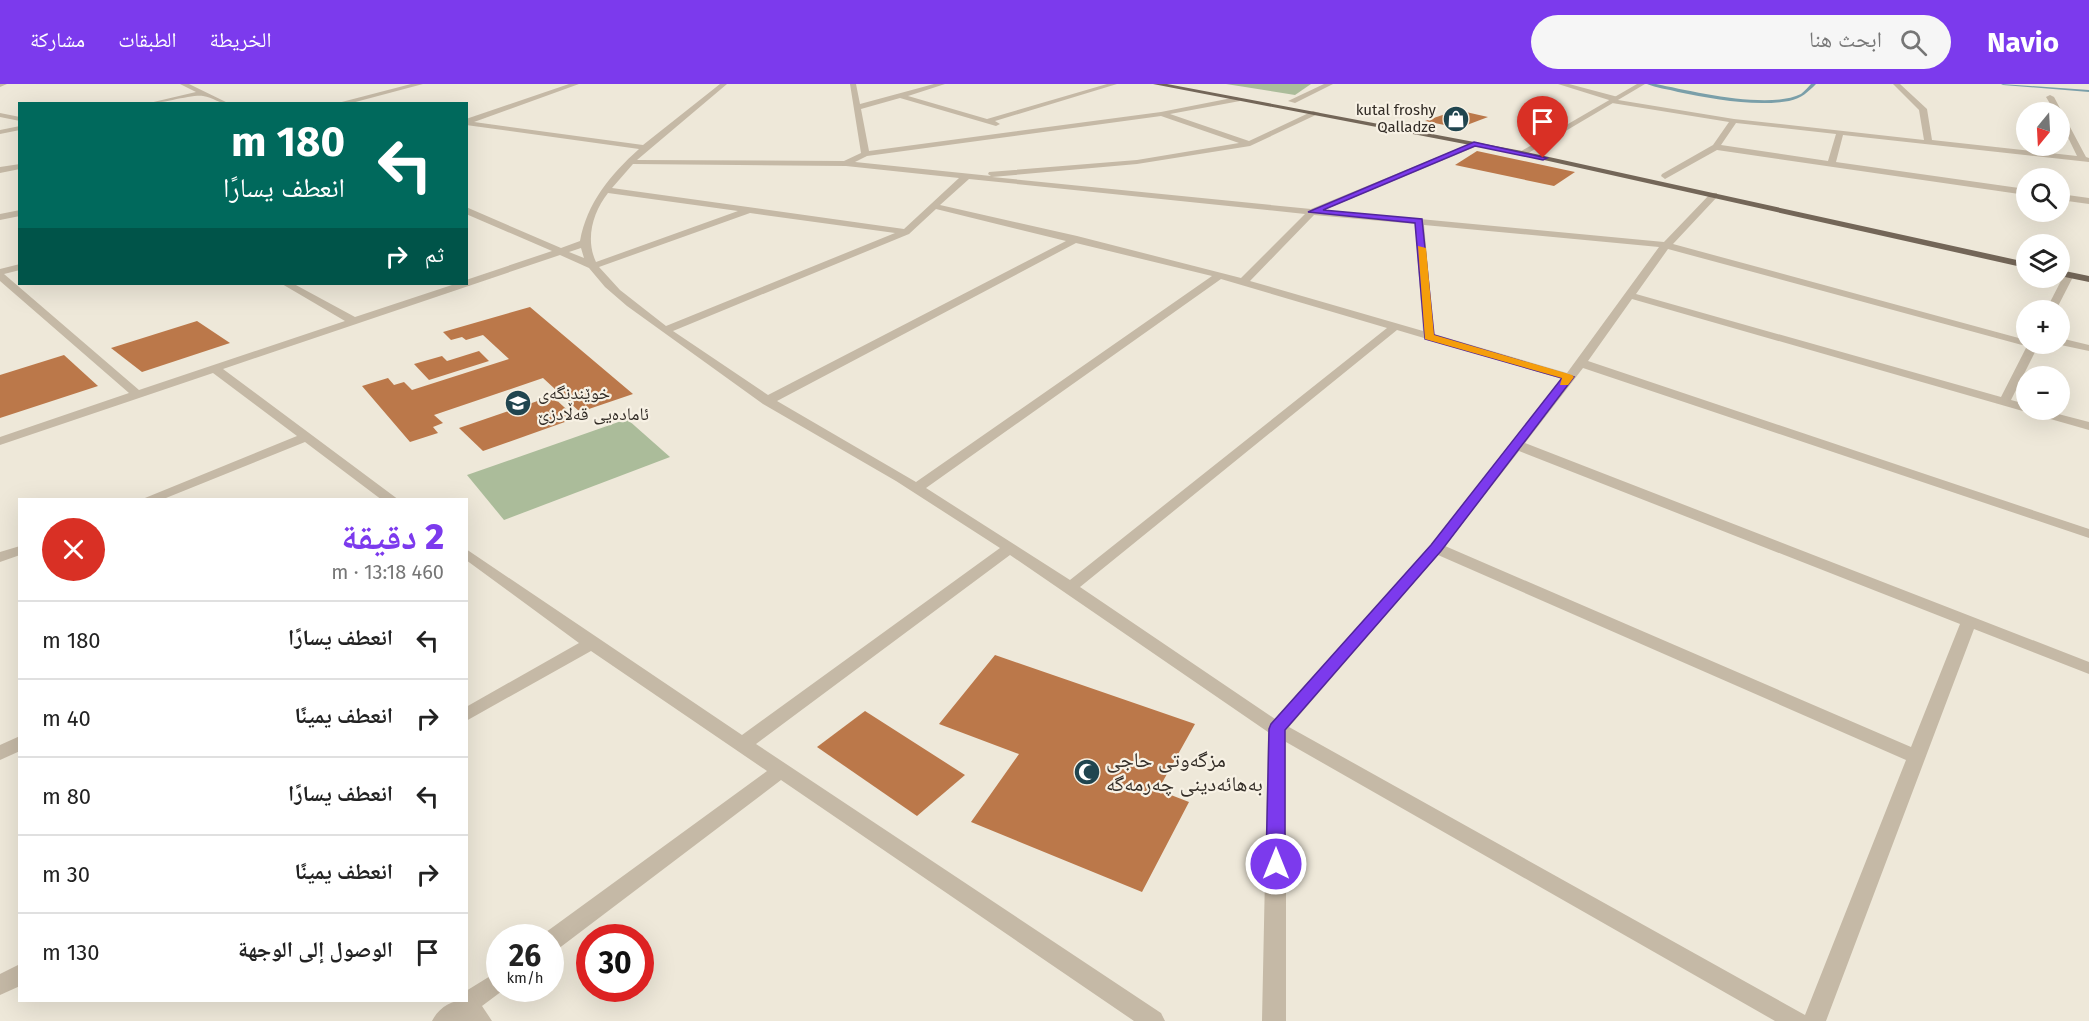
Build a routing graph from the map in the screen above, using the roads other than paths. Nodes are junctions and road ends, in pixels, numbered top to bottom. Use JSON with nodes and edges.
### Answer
{"nodes":[{"id":1,"x":188,"y":84,"type":"edge"},
{"id":2,"x":379,"y":84,"type":"edge"},
{"id":3,"x":420,"y":84,"type":"edge"},
{"id":4,"x":576,"y":84,"type":"edge"},
{"id":5,"x":724,"y":84,"type":"edge"},
{"id":6,"x":853,"y":84,"type":"edge"},
{"id":7,"x":942,"y":84,"type":"edge"},
{"id":8,"x":1114,"y":84,"type":"edge"},
{"id":9,"x":1156,"y":84,"type":"edge"},
{"id":10,"x":1190,"y":84,"type":"edge"},
{"id":11,"x":1330,"y":84,"type":"edge"},
{"id":12,"x":1561,"y":84,"type":"edge"},
{"id":13,"x":1642,"y":84,"type":"edge"},
{"id":14,"x":1896,"y":84,"type":"edge"},
{"id":15,"x":397,"y":90,"type":"junction"},
{"id":16,"x":203,"y":93,"type":"junction"},
{"id":17,"x":901,"y":96,"type":"junction"},
{"id":18,"x":2050,"y":97,"type":"dead end"},
{"id":19,"x":1237,"y":99,"type":"junction"},
{"id":20,"x":1614,"y":100,"type":"junction"},
{"id":21,"x":1292,"y":101,"type":"junction"},
{"id":22,"x":158,"y":102,"type":"edge"},
{"id":23,"x":223,"y":102,"type":"edge"},
{"id":24,"x":346,"y":102,"type":"edge"},
{"id":25,"x":2053,"y":102,"type":"edge"},
{"id":26,"x":859,"y":108,"type":"junction"},
{"id":27,"x":1316,"y":113,"type":"junction"},
{"id":28,"x":1161,"y":114,"type":"junction"},
{"id":29,"x":0,"y":115,"type":"edge"},
{"id":30,"x":18,"y":119,"type":"edge"},
{"id":31,"x":468,"y":121,"type":"edge"},
{"id":32,"x":988,"y":121,"type":"junction"},
{"id":33,"x":1734,"y":121,"type":"junction"},
{"id":34,"x":468,"y":122,"type":"edge"},
{"id":35,"x":18,"y":128,"type":"edge"},
{"id":36,"x":0,"y":132,"type":"edge"},
{"id":37,"x":1023,"y":133,"type":"junction"},
{"id":38,"x":1840,"y":133,"type":"junction"},
{"id":39,"x":2070,"y":133,"type":"edge"},
{"id":40,"x":1929,"y":143,"type":"junction"},
{"id":41,"x":1250,"y":144,"type":"junction"},
{"id":42,"x":1474,"y":144,"type":"junction"},
{"id":43,"x":1716,"y":147,"type":"junction"},
{"id":44,"x":647,"y":148,"type":"junction"},
{"id":45,"x":1532,"y":148,"type":"junction"},
{"id":46,"x":1522,"y":153,"type":"junction"},
{"id":47,"x":865,"y":154,"type":"junction"},
{"id":48,"x":2086,"y":160,"type":"edge"},
{"id":49,"x":633,"y":162,"type":"junction"},
{"id":50,"x":1832,"y":163,"type":"junction"},
{"id":51,"x":846,"y":164,"type":"junction"},
{"id":52,"x":18,"y":166,"type":"edge"},
{"id":53,"x":0,"y":170,"type":"edge"},
{"id":54,"x":1665,"y":176,"type":"junction"},
{"id":55,"x":964,"y":178,"type":"junction"},
{"id":56,"x":605,"y":190,"type":"junction"},
{"id":57,"x":2016,"y":191,"type":"edge"},
{"id":58,"x":1714,"y":195,"type":"junction"},
{"id":59,"x":2070,"y":198,"type":"edge"},
{"id":60,"x":2089,"y":201,"type":"edge"},
{"id":61,"x":933,"y":206,"type":"junction"},
{"id":62,"x":753,"y":209,"type":"junction"},
{"id":63,"x":468,"y":211,"type":"edge"},
{"id":64,"x":1312,"y":212,"type":"junction"},
{"id":65,"x":18,"y":213,"type":"edge"},
{"id":66,"x":0,"y":217,"type":"edge"},
{"id":67,"x":1419,"y":221,"type":"junction"},
{"id":68,"x":906,"y":232,"type":"junction"},
{"id":69,"x":1077,"y":240,"type":"junction"},
{"id":70,"x":585,"y":243,"type":"junction"},
{"id":71,"x":1666,"y":245,"type":"junction"},
{"id":72,"x":561,"y":251,"type":"junction"},
{"id":73,"x":2016,"y":253,"type":"edge"},
{"id":74,"x":2016,"y":263,"type":"edge"},
{"id":75,"x":2070,"y":264,"type":"edge"},
{"id":76,"x":594,"y":266,"type":"junction"},
{"id":77,"x":18,"y":268,"type":"edge"},
{"id":78,"x":2089,"y":268,"type":"edge"},
{"id":79,"x":0,"y":274,"type":"edge"},
{"id":80,"x":1220,"y":275,"type":"junction"},
{"id":81,"x":2070,"y":275,"type":"edge"},
{"id":82,"x":2089,"y":279,"type":"edge"},
{"id":83,"x":1243,"y":282,"type":"junction"},
{"id":84,"x":468,"y":283,"type":"edge"},
{"id":85,"x":289,"y":285,"type":"edge"},
{"id":86,"x":462,"y":285,"type":"edge"},
{"id":87,"x":1630,"y":295,"type":"junction"},
{"id":88,"x":355,"y":322,"type":"junction"},
{"id":89,"x":1396,"y":326,"type":"junction"},
{"id":90,"x":665,"y":330,"type":"junction"},
{"id":91,"x":1429,"y":337,"type":"junction"},
{"id":92,"x":2016,"y":340,"type":"edge"},
{"id":93,"x":2070,"y":343,"type":"edge"},
{"id":94,"x":2089,"y":348,"type":"edge"},
{"id":95,"x":2026,"y":354,"type":"edge"},
{"id":96,"x":1581,"y":363,"type":"junction"},
{"id":97,"x":214,"y":369,"type":"junction"},
{"id":98,"x":1568,"y":377,"type":"junction"},
{"id":99,"x":138,"y":395,"type":"junction"},
{"id":100,"x":768,"y":401,"type":"junction"},
{"id":101,"x":2004,"y":402,"type":"junction"},
{"id":102,"x":2016,"y":405,"type":"edge"},
{"id":103,"x":2067,"y":420,"type":"edge"},
{"id":104,"x":2089,"y":426,"type":"edge"},
{"id":105,"x":306,"y":437,"type":"junction"},
{"id":106,"x":0,"y":441,"type":"edge"},
{"id":107,"x":1517,"y":445,"type":"junction"},
{"id":108,"x":916,"y":488,"type":"junction"},
{"id":109,"x":152,"y":498,"type":"edge"},
{"id":110,"x":389,"y":498,"type":"edge"},
{"id":111,"x":2089,"y":534,"type":"edge"},
{"id":112,"x":1011,"y":547,"type":"junction"},
{"id":113,"x":1436,"y":548,"type":"junction"},
{"id":114,"x":18,"y":550,"type":"edge"},
{"id":115,"x":468,"y":554,"type":"edge"},
{"id":116,"x":0,"y":557,"type":"edge"},
{"id":117,"x":1071,"y":587,"type":"junction"},
{"id":118,"x":1969,"y":622,"type":"junction"},
{"id":119,"x":591,"y":643,"type":"junction"},
{"id":120,"x":2089,"y":668,"type":"edge"},
{"id":121,"x":468,"y":714,"type":"edge"},
{"id":122,"x":1277,"y":729,"type":"junction"},
{"id":123,"x":18,"y":744,"type":"edge"},
{"id":124,"x":742,"y":745,"type":"junction"},
{"id":125,"x":0,"y":753,"type":"edge"},
{"id":126,"x":1916,"y":757,"type":"junction"},
{"id":127,"x":780,"y":771,"type":"junction"},
{"id":128,"x":564,"y":932,"type":"edge"},
{"id":129,"x":18,"y":975,"type":"edge"},
{"id":130,"x":0,"y":986,"type":"edge"},
{"id":131,"x":486,"y":997,"type":"edge"},
{"id":132,"x":473,"y":1013,"type":"edge"},
{"id":133,"x":444,"y":1021,"type":"edge"},
{"id":134,"x":1153,"y":1021,"type":"edge"},
{"id":135,"x":1274,"y":1021,"type":"edge"},
{"id":136,"x":1796,"y":1021,"type":"edge"},
{"id":137,"x":1814,"y":1021,"type":"edge"}],
"edges":[{"from":1,"to":16,"type":"street"},
{"from":2,"to":15,"type":"street"},
{"from":3,"to":15,"type":"street"},
{"from":4,"to":31,"type":"street"},
{"from":5,"to":44,"type":"street"},
{"from":6,"to":26,"type":"street"},
{"from":7,"to":17,"type":"street"},
{"from":8,"to":32,"type":"street"},
{"from":9,"to":19,"type":"main road"},
{"from":10,"to":21,"type":"main road"},
{"from":11,"to":21,"type":"street"},
{"from":12,"to":20,"type":"street"},
{"from":13,"to":20,"type":"street"},
{"from":14,"to":40,"type":"street"},
{"from":15,"to":24,"type":"street"},
{"from":16,"to":22,"type":"street"},
{"from":16,"to":23,"type":"street"},
{"from":17,"to":26,"type":"street"},
{"from":17,"to":32,"type":"street"},
{"from":18,"to":25,"type":"street"},
{"from":19,"to":27,"type":"main road"},
{"from":19,"to":28,"type":"street"},
{"from":20,"to":33,"type":"street"},
{"from":20,"to":45,"type":"street"},
{"from":21,"to":45,"type":"main road"},
{"from":26,"to":47,"type":"street"},
{"from":27,"to":41,"type":"street"},
{"from":27,"to":42,"type":"main road"},
{"from":28,"to":37,"type":"street"},
{"from":28,"to":41,"type":"street"},
{"from":29,"to":30,"type":"street"},
{"from":32,"to":37,"type":"street"},
{"from":33,"to":38,"type":"street"},
{"from":33,"to":43,"type":"street"},
{"from":34,"to":44,"type":"street"},
{"from":35,"to":36,"type":"street"},
{"from":37,"to":47,"type":"street"},
{"from":38,"to":40,"type":"street"},
{"from":38,"to":50,"type":"street"},
{"from":39,"to":48,"type":"street"},
{"from":40,"to":48,"type":"street"},
{"from":41,"to":55,"type":"street"},
{"from":42,"to":46,"type":"main road"},
{"from":42,"to":64,"type":"street"},
{"from":43,"to":50,"type":"street"},
{"from":43,"to":54,"type":"street"},
{"from":44,"to":49,"type":"street"},
{"from":45,"to":46,"type":"street"},
{"from":45,"to":54,"type":"main road"},
{"from":46,"to":58,"type":"main road"},
{"from":47,"to":51,"type":"street"},
{"from":49,"to":51,"type":"street"},
{"from":49,"to":56,"type":"street"},
{"from":50,"to":57,"type":"street"},
{"from":51,"to":55,"type":"street"},
{"from":52,"to":53,"type":"street"},
{"from":54,"to":73,"type":"main road"},
{"from":55,"to":61,"type":"street"},
{"from":55,"to":64,"type":"street"},
{"from":56,"to":62,"type":"street"},
{"from":56,"to":70,"type":"street"},
{"from":58,"to":71,"type":"street"},
{"from":58,"to":74,"type":"main road"},
{"from":59,"to":60,"type":"street"},
{"from":61,"to":68,"type":"street"},
{"from":61,"to":69,"type":"street"},
{"from":62,"to":68,"type":"street"},
{"from":62,"to":76,"type":"street"},
{"from":63,"to":72,"type":"street"},
{"from":64,"to":67,"type":"street"},
{"from":64,"to":83,"type":"street"},
{"from":65,"to":66,"type":"street"},
{"from":67,"to":71,"type":"street"},
{"from":67,"to":91,"type":"street"},
{"from":68,"to":90,"type":"street"},
{"from":69,"to":80,"type":"street"},
{"from":69,"to":100,"type":"street"},
{"from":70,"to":72,"type":"street"},
{"from":70,"to":76,"type":"street"},
{"from":71,"to":87,"type":"street"},
{"from":71,"to":92,"type":"street"},
{"from":72,"to":76,"type":"street"},
{"from":72,"to":84,"type":"street"},
{"from":75,"to":78,"type":"main road"},
{"from":76,"to":90,"type":"street"},
{"from":77,"to":79,"type":"street"},
{"from":79,"to":99,"type":"street"},
{"from":80,"to":83,"type":"street"},
{"from":80,"to":108,"type":"street"},
{"from":81,"to":82,"type":"main road"},
{"from":83,"to":89,"type":"street"},
{"from":85,"to":88,"type":"street"},
{"from":86,"to":88,"type":"street"},
{"from":87,"to":96,"type":"street"},
{"from":87,"to":101,"type":"street"},
{"from":88,"to":97,"type":"street"},
{"from":89,"to":91,"type":"street"},
{"from":89,"to":117,"type":"street"},
{"from":90,"to":100,"type":"street"},
{"from":91,"to":98,"type":"street"},
{"from":93,"to":94,"type":"street"},
{"from":95,"to":101,"type":"street"},
{"from":96,"to":98,"type":"street"},
{"from":96,"to":111,"type":"street"},
{"from":97,"to":99,"type":"street"},
{"from":97,"to":105,"type":"street"},
{"from":98,"to":107,"type":"street"},
{"from":99,"to":106,"type":"street"},
{"from":100,"to":108,"type":"street"},
{"from":101,"to":102,"type":"street"},
{"from":103,"to":104,"type":"street"},
{"from":105,"to":109,"type":"street"},
{"from":105,"to":110,"type":"street"},
{"from":107,"to":113,"type":"street"},
{"from":107,"to":118,"type":"street"},
{"from":108,"to":112,"type":"street"},
{"from":112,"to":117,"type":"street"},
{"from":112,"to":124,"type":"street"},
{"from":113,"to":122,"type":"street"},
{"from":113,"to":126,"type":"street"},
{"from":114,"to":116,"type":"street"},
{"from":115,"to":119,"type":"street"},
{"from":117,"to":122,"type":"street"},
{"from":118,"to":120,"type":"street"},
{"from":118,"to":126,"type":"street"},
{"from":119,"to":121,"type":"street"},
{"from":119,"to":124,"type":"street"},
{"from":122,"to":135,"type":"street"},
{"from":122,"to":136,"type":"street"},
{"from":123,"to":125,"type":"street"},
{"from":124,"to":127,"type":"street"},
{"from":126,"to":137,"type":"street"},
{"from":127,"to":128,"type":"street"},
{"from":127,"to":134,"type":"street"},
{"from":129,"to":130,"type":"street"},
{"from":131,"to":132,"type":"street"},
{"from":132,"to":133,"type":"street"}]}
